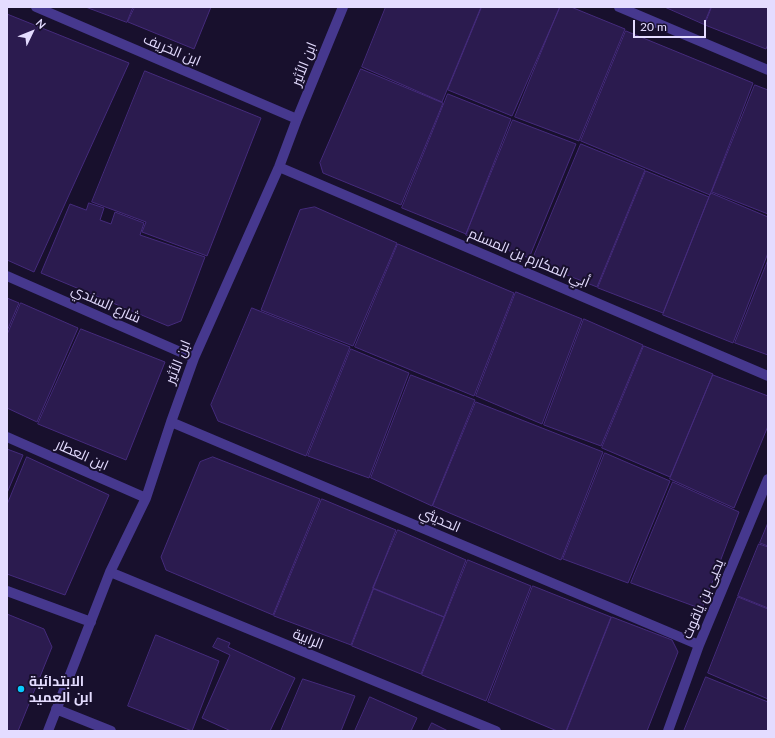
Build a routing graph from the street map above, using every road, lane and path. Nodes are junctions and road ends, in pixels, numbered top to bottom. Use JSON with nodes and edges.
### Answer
{"nodes":[{"id":1,"x":36,"y":7,"type":"edge"},
{"id":2,"x":343,"y":7,"type":"edge"},
{"id":3,"x":619,"y":7,"type":"edge"},
{"id":4,"x":768,"y":70,"type":"edge"},
{"id":5,"x":297,"y":119,"type":"junction"},
{"id":6,"x":279,"y":167,"type":"junction"},
{"id":7,"x":7,"y":276,"type":"edge"},
{"id":8,"x":194,"y":358,"type":"junction"},
{"id":9,"x":768,"y":376,"type":"edge"},
{"id":10,"x":170,"y":422,"type":"junction"},
{"id":11,"x":7,"y":437,"type":"edge"},
{"id":12,"x":768,"y":479,"type":"edge"},
{"id":13,"x":146,"y":498,"type":"junction"},
{"id":14,"x":110,"y":572,"type":"junction"},
{"id":15,"x":7,"y":591,"type":"edge"},
{"id":16,"x":90,"y":622,"type":"junction"},
{"id":17,"x":699,"y":645,"type":"junction"},
{"id":18,"x":56,"y":709,"type":"junction"},
{"id":19,"x":48,"y":731,"type":"edge"},
{"id":20,"x":111,"y":731,"type":"edge"},
{"id":21,"x":496,"y":731,"type":"edge"},
{"id":22,"x":668,"y":731,"type":"edge"}],
"edges":[{"from":1,"to":5,"type":"street","name":"ابن الخريف"},
{"from":2,"to":5,"type":"street","name":"ابن الأثير"},
{"from":3,"to":4,"type":"street"},
{"from":5,"to":6,"type":"street","name":"ابن الأثير"},
{"from":6,"to":8,"type":"street","name":"ابن الأثير"},
{"from":6,"to":9,"type":"street","name":"أبي المكارم بن المسلم"},
{"from":7,"to":8,"type":"street","name":"شارع السندي"},
{"from":8,"to":10,"type":"street","name":"ابن الأثير"},
{"from":10,"to":13,"type":"street","name":"ابن الأثير"},
{"from":10,"to":17,"type":"street","name":"الحديثي"},
{"from":11,"to":13,"type":"street","name":"ابن العطار"},
{"from":12,"to":17,"type":"street","name":"يحيى بن ياقوت"},
{"from":13,"to":14,"type":"street","name":"ابن الأثير"},
{"from":14,"to":16,"type":"street","name":"ابن الأثير"},
{"from":14,"to":21,"type":"street","name":"الرابية"},
{"from":15,"to":16,"type":"street"},
{"from":16,"to":18,"type":"street","name":"ابن الأثير"},
{"from":17,"to":22,"type":"street","name":"يحيى بن ياقوت"},
{"from":18,"to":19,"type":"street","name":"ابن الأثير"},
{"from":18,"to":20,"type":"street"}]}
